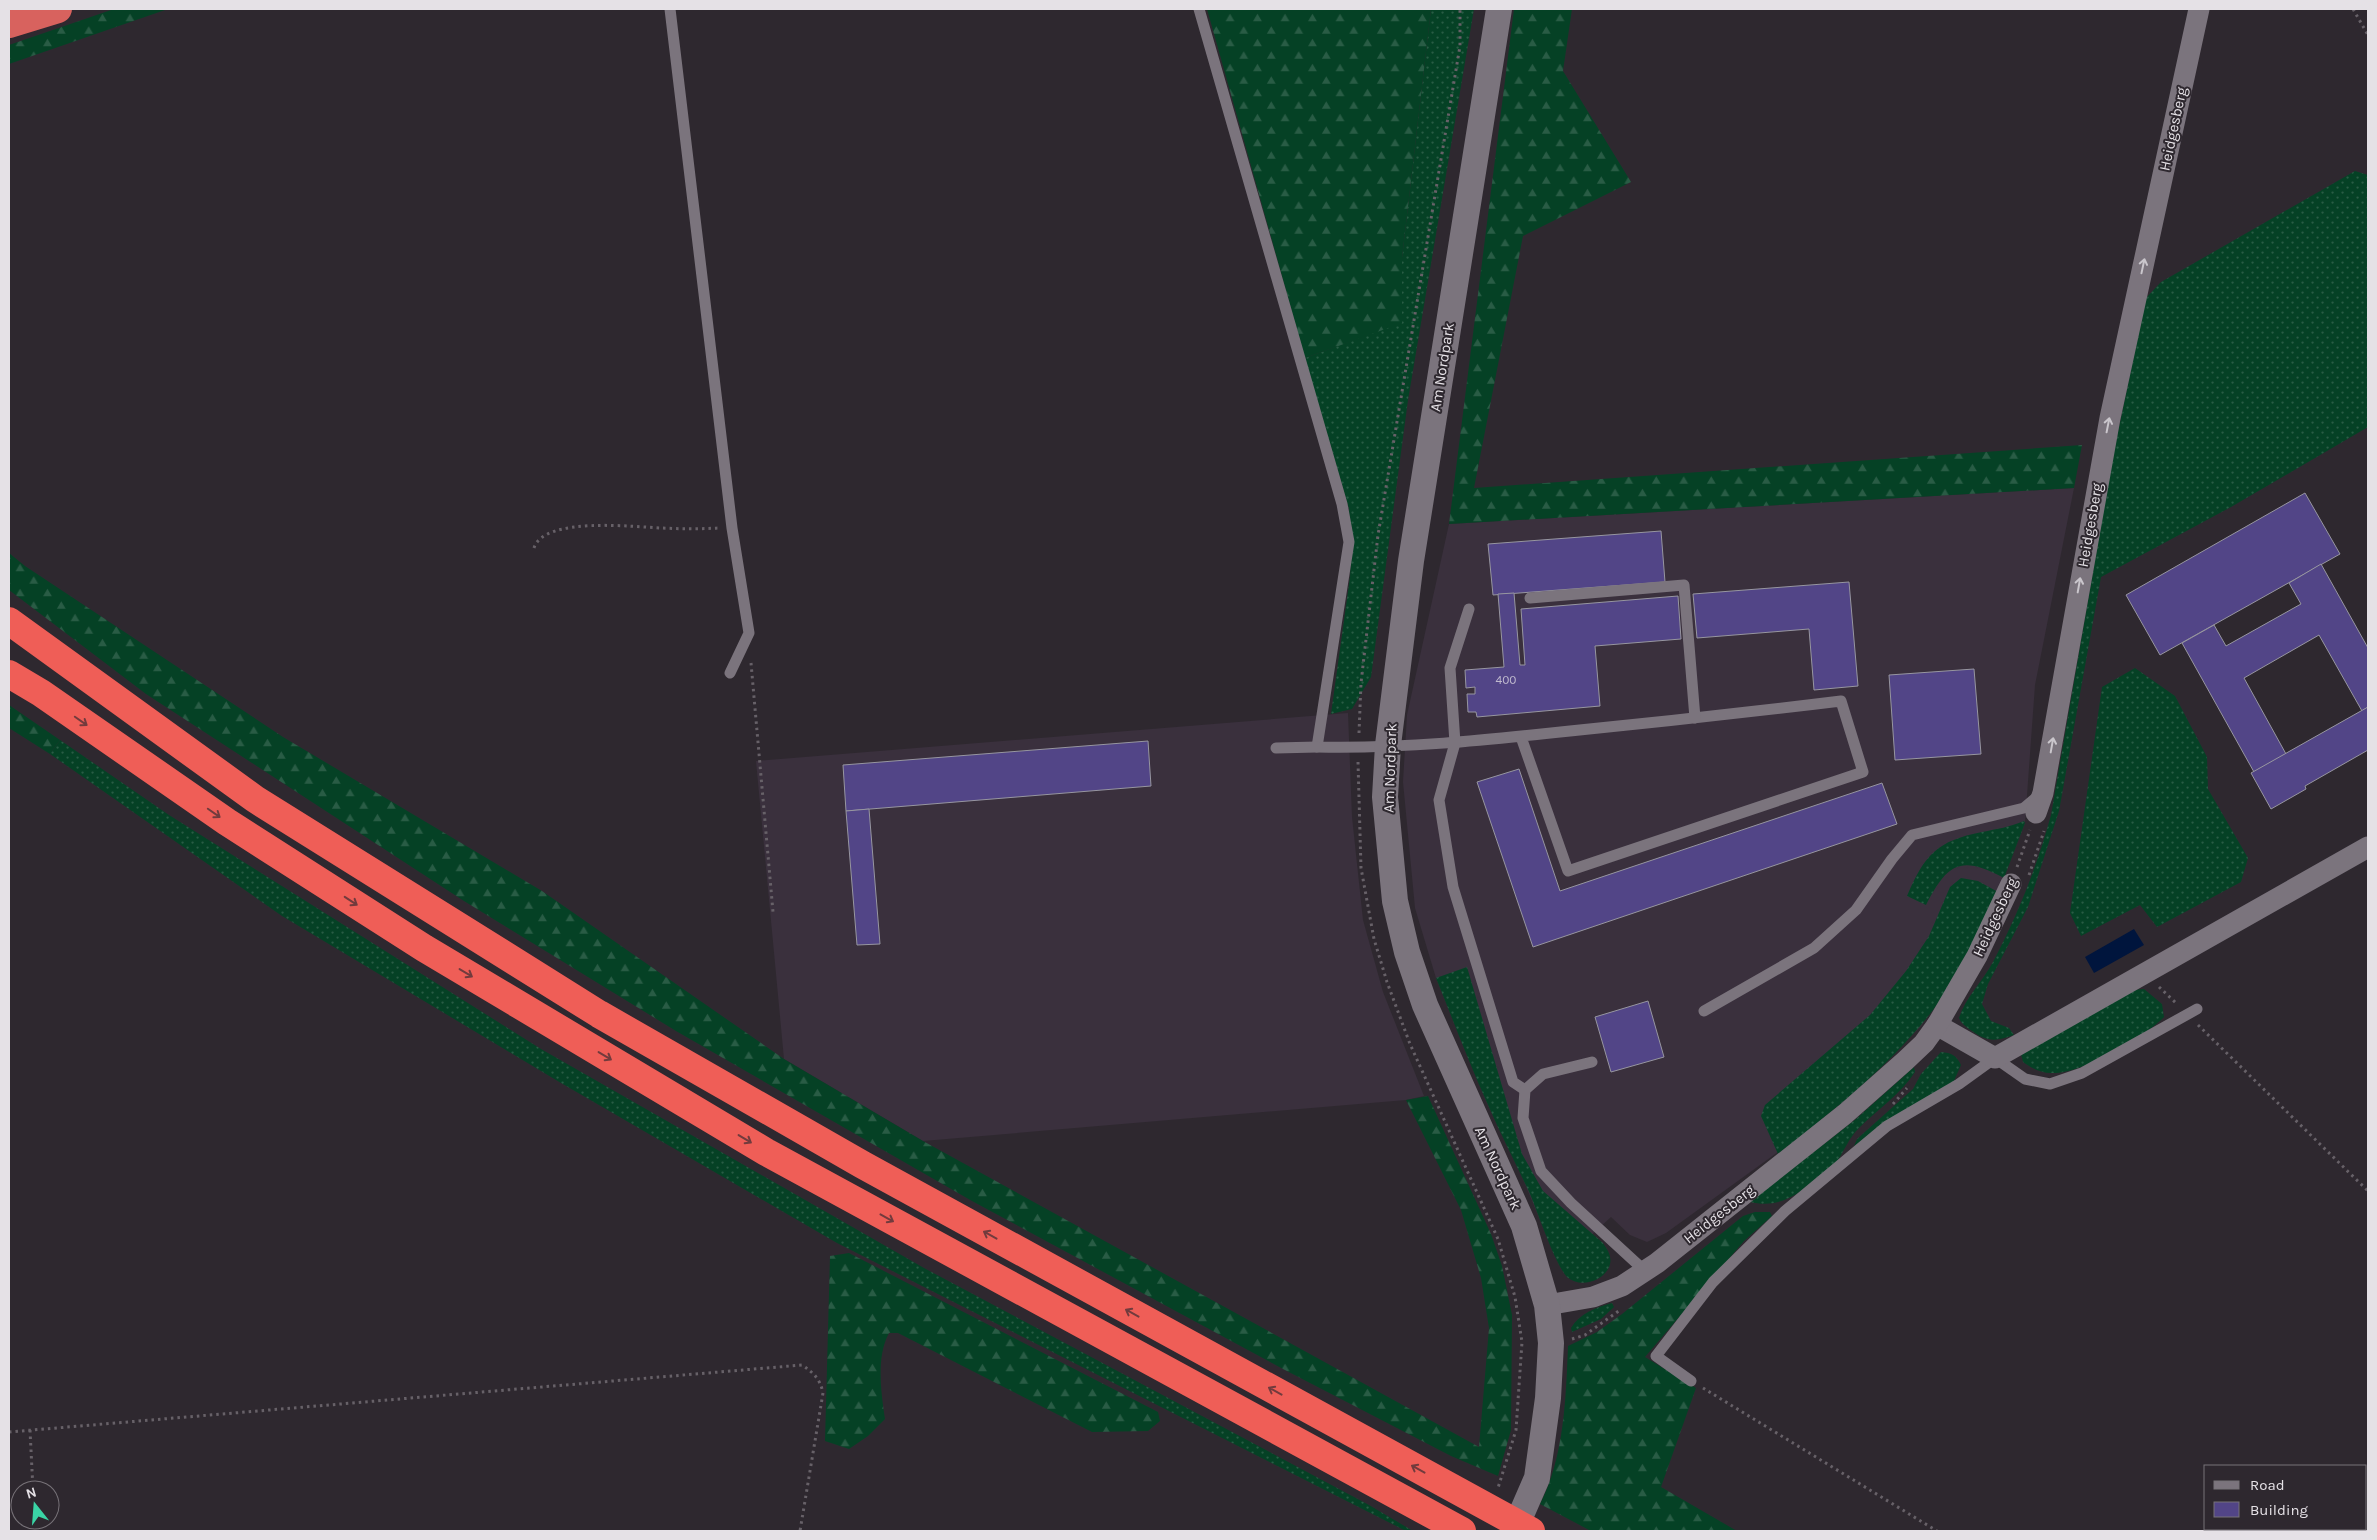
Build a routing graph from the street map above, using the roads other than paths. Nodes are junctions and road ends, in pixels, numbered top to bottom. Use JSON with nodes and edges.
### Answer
{"nodes":[{"id":1,"x":58,"y":9,"type":"edge"},
{"id":2,"x":670,"y":9,"type":"edge"},
{"id":3,"x":1199,"y":9,"type":"edge"},
{"id":4,"x":1499,"y":9,"type":"edge"},
{"id":5,"x":2199,"y":9,"type":"edge"},
{"id":6,"x":9,"y":24,"type":"edge"},
{"id":7,"x":1530,"y":598,"type":"dead end"},
{"id":8,"x":1470,"y":609,"type":"dead end"},
{"id":9,"x":9,"y":621,"type":"edge"},
{"id":10,"x":9,"y":668,"type":"edge"},
{"id":11,"x":730,"y":673,"type":"dead end"},
{"id":12,"x":9,"y":674,"type":"edge"},
{"id":13,"x":40,"y":693,"type":"junction"},
{"id":14,"x":1695,"y":718,"type":"junction"},
{"id":15,"x":1521,"y":737,"type":"junction"},
{"id":16,"x":1455,"y":743,"type":"junction"},
{"id":17,"x":1388,"y":745,"type":"junction"},
{"id":18,"x":1317,"y":747,"type":"junction"},
{"id":19,"x":1276,"y":748,"type":"dead end"},
{"id":20,"x":2043,"y":793,"type":"junction"},
{"id":21,"x":2036,"y":813,"type":"road end"},
{"id":22,"x":2368,"y":847,"type":"edge"},
{"id":23,"x":2011,"y":884,"type":"road end"},
{"id":24,"x":1704,"y":1011,"type":"dead end"},
{"id":25,"x":2192,"y":1012,"type":"road end"},
{"id":26,"x":1937,"y":1025,"type":"junction"},
{"id":27,"x":1995,"y":1058,"type":"junction"},
{"id":28,"x":1592,"y":1062,"type":"dead end"},
{"id":29,"x":1525,"y":1090,"type":"junction"},
{"id":30,"x":1645,"y":1271,"type":"junction"},
{"id":31,"x":1548,"y":1305,"type":"junction"},
{"id":32,"x":1691,"y":1381,"type":"road end"},
{"id":33,"x":1457,"y":1528,"type":"edge"},
{"id":34,"x":1514,"y":1531,"type":"edge"},
{"id":35,"x":1531,"y":1531,"type":"edge"}],
"edges":[{"from":1,"to":6,"type":"highway"},
{"from":2,"to":11,"type":"lane"},
{"from":3,"to":18,"type":"lane"},
{"from":4,"to":17,"type":"street","name":"Am Nordpark"},
{"from":20,"to":5,"type":"street","name":"Heidgesberg","one_way":true},
{"from":7,"to":14,"type":"lane"},
{"from":8,"to":16,"type":"lane"},
{"from":35,"to":9,"type":"highway","one_way":true},
{"from":10,"to":13,"type":"highway"},
{"from":12,"to":13,"type":"highway"},
{"from":13,"to":33,"type":"highway","one_way":true},
{"from":14,"to":15,"type":"lane"},
{"from":14,"to":15,"type":"lane"},
{"from":15,"to":16,"type":"lane"},
{"from":16,"to":17,"type":"lane"},
{"from":16,"to":29,"type":"lane"},
{"from":17,"to":18,"type":"lane"},
{"from":17,"to":31,"type":"street","name":"Am Nordpark"},
{"from":18,"to":19,"type":"lane"},
{"from":20,"to":21,"type":"street","name":"Heidgesberg"},
{"from":20,"to":24,"type":"lane"},
{"from":22,"to":27,"type":"street"},
{"from":23,"to":26,"type":"street","name":"Heidgesberg"},
{"from":25,"to":27,"type":"lane"},
{"from":26,"to":27,"type":"street"},
{"from":26,"to":30,"type":"street","name":"Heidgesberg"},
{"from":27,"to":32,"type":"lane"},
{"from":28,"to":29,"type":"lane"},
{"from":29,"to":30,"type":"lane"},
{"from":30,"to":31,"type":"street","name":"Heidgesberg"},
{"from":31,"to":34,"type":"street","name":"Am Nordpark"}]}
